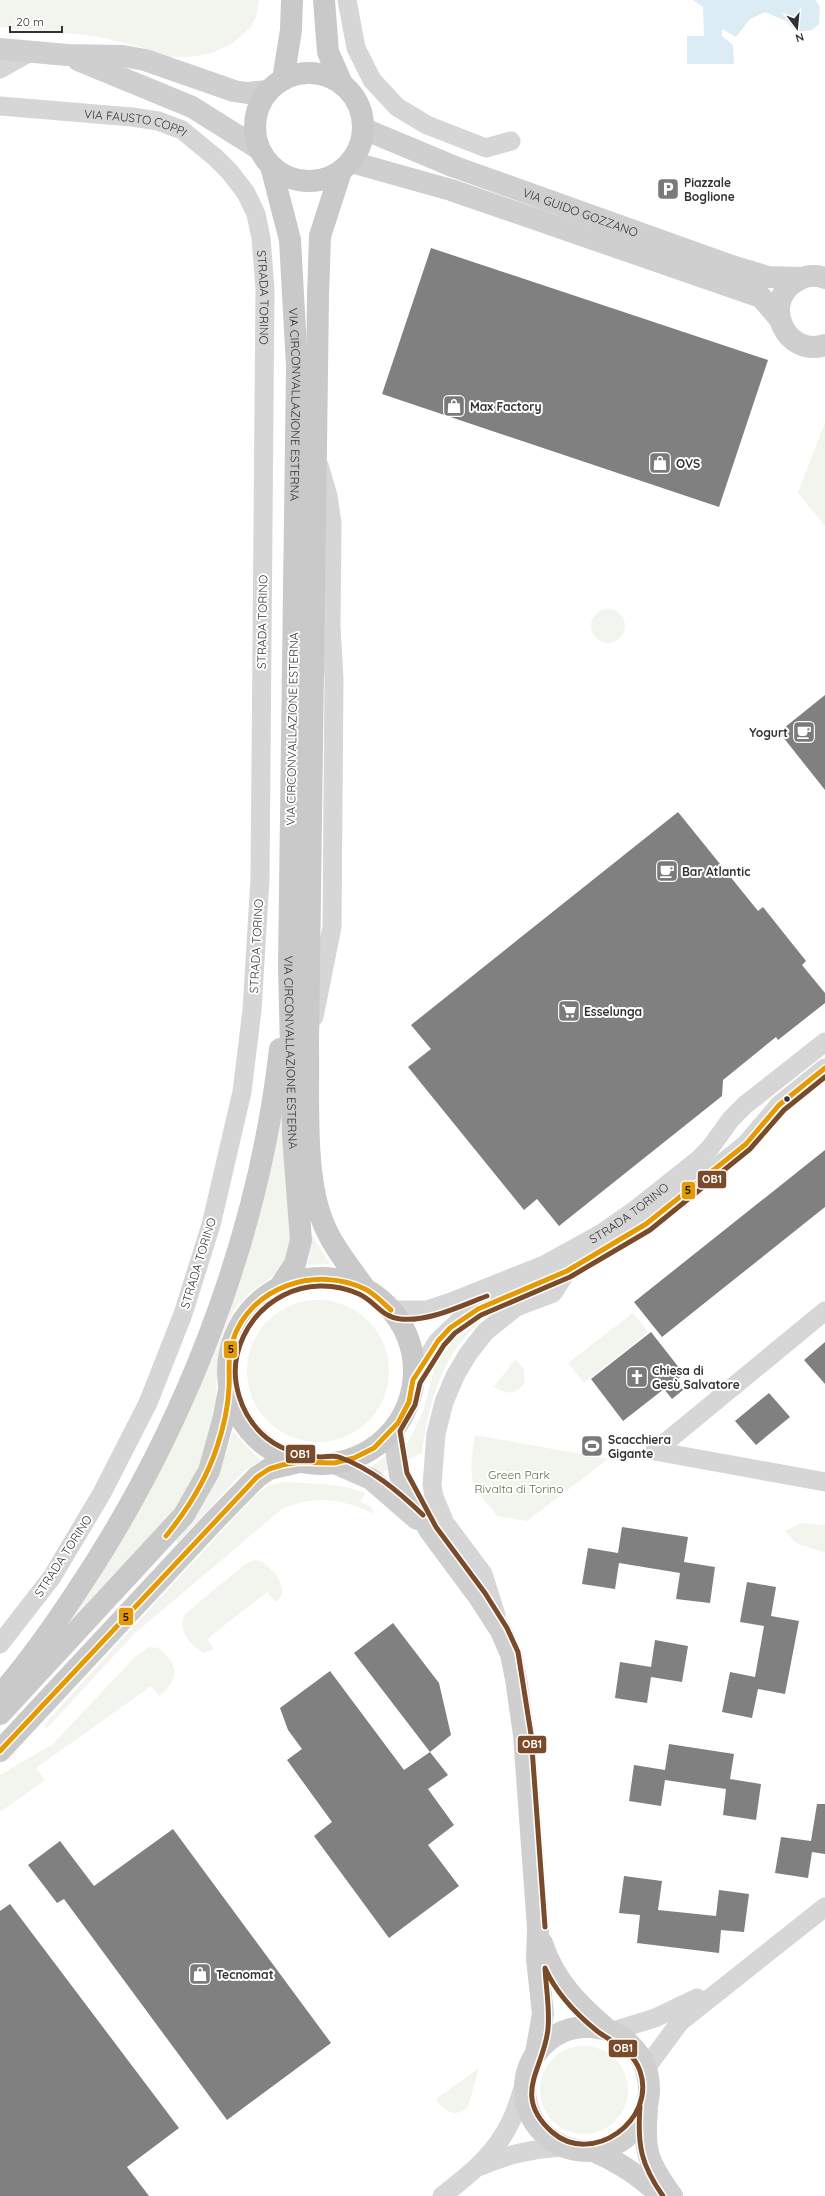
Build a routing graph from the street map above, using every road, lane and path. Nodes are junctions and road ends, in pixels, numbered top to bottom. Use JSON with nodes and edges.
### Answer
{"nodes":[{"id":1,"x":292,"y":0,"type":"edge"},
{"id":2,"x":324,"y":0,"type":"edge"},
{"id":3,"x":347,"y":0,"type":"edge"},
{"id":4,"x":0,"y":48,"type":"edge"},
{"id":5,"x":32,"y":51,"type":"junction"},
{"id":6,"x":67,"y":55,"type":"junction"},
{"id":7,"x":0,"y":69,"type":"edge"},
{"id":8,"x":342,"y":84,"type":"junction"},
{"id":9,"x":276,"y":86,"type":"junction"},
{"id":10,"x":0,"y":106,"type":"edge"},
{"id":11,"x":364,"y":129,"type":"junction"},
{"id":12,"x":511,"y":141,"type":"dead end"},
{"id":13,"x":265,"y":157,"type":"junction"},
{"id":14,"x":346,"y":167,"type":"junction"},
{"id":15,"x":246,"y":193,"type":"joint"},
{"id":16,"x":801,"y":278,"type":"junction"},
{"id":17,"x":825,"y":278,"type":"edge"},
{"id":18,"x":779,"y":318,"type":"junction"},
{"id":19,"x":825,"y":345,"type":"edge"},
{"id":20,"x":289,"y":966,"type":"junction"},
{"id":21,"x":825,"y":1042,"type":"edge"},
{"id":22,"x":808,"y":1056,"type":"junction"},
{"id":23,"x":824,"y":1072,"type":"edge"},
{"id":24,"x":567,"y":1271,"type":"junction"},
{"id":25,"x":279,"y":1288,"type":"junction"},
{"id":26,"x":366,"y":1290,"type":"junction"},
{"id":27,"x":391,"y":1310,"type":"junction"},
{"id":28,"x":825,"y":1311,"type":"edge"},
{"id":29,"x":414,"y":1380,"type":"junction"},
{"id":30,"x":229,"y":1388,"type":"junction"},
{"id":31,"x":393,"y":1430,"type":"junction"},
{"id":32,"x":299,"y":1462,"type":"junction"},
{"id":33,"x":334,"y":1463,"type":"junction"},
{"id":34,"x":825,"y":1482,"type":"edge"},
{"id":35,"x":430,"y":1531,"type":"junction"},
{"id":36,"x":501,"y":1631,"type":"junction"},
{"id":37,"x":0,"y":1644,"type":"edge"},
{"id":38,"x":0,"y":1695,"type":"edge"},
{"id":39,"x":0,"y":1714,"type":"edge"},
{"id":40,"x":0,"y":1751,"type":"edge"},
{"id":41,"x":825,"y":1907,"type":"edge"},
{"id":42,"x":538,"y":1928,"type":"junction"},
{"id":43,"x":737,"y":1976,"type":"junction"},
{"id":44,"x":610,"y":2031,"type":"junction"},
{"id":45,"x":536,"y":2053,"type":"junction"},
{"id":46,"x":646,"y":2068,"type":"junction"},
{"id":47,"x":525,"y":2083,"type":"junction"},
{"id":48,"x":647,"y":2107,"type":"junction"},
{"id":49,"x":562,"y":2147,"type":"junction"},
{"id":50,"x":593,"y":2151,"type":"junction"},
{"id":51,"x":478,"y":2168,"type":"junction"},
{"id":52,"x":442,"y":2196,"type":"edge"},
{"id":53,"x":662,"y":2196,"type":"edge"},
{"id":54,"x":672,"y":2196,"type":"edge"}],
"edges":[{"from":1,"to":9,"type":"main road","name":"VIA CIRCONVALLAZIONE ESTERNA"},
{"from":2,"to":8,"type":"main road","name":"VIA CIRCONVALLAZIONE ESTERNA"},
{"from":3,"to":12,"type":"street"},
{"from":4,"to":5,"type":"street"},
{"from":5,"to":6,"type":"street"},
{"from":5,"to":7,"type":"street"},
{"from":6,"to":9,"type":"street"},
{"from":6,"to":13,"type":"street"},
{"from":8,"to":9,"type":"main road","name":"VIA CIRCONVALLAZIONE ESTERNA"},
{"from":8,"to":11,"type":"main road","name":"VIA CIRCONVALLAZIONE ESTERNA"},
{"from":9,"to":13,"type":"main road","name":"VIA CIRCONVALLAZIONE ESTERNA"},
{"from":10,"to":15,"type":"street","name":"VIA FAUSTO COPPI"},
{"from":11,"to":14,"type":"main road","name":"VIA CIRCONVALLAZIONE ESTERNA"},
{"from":11,"to":16,"type":"street","name":"VIA GUIDO GOZZANO"},
{"from":13,"to":14,"type":"main road"},
{"from":13,"to":20,"type":"main road","name":"VIA CIRCONVALLAZIONE ESTERNA"},
{"from":14,"to":18,"type":"street","name":"VIA GUIDO GOZZANO"},
{"from":14,"to":26,"type":"main road","name":"VIA CIRCONVALLAZIONE ESTERNA"},
{"from":15,"to":37,"type":"street","name":"STRADA TORINO"},
{"from":16,"to":17,"type":"street","name":"VIA GUIDO GOZZANO"},
{"from":16,"to":18,"type":"street"},
{"from":18,"to":19,"type":"street","name":"VIA GUIDO GOZZANO"},
{"from":20,"to":25,"type":"main road","name":"VIA CIRCONVALLAZIONE ESTERNA"},
{"from":20,"to":38,"type":"main road"},
{"from":21,"to":22,"type":"street","name":"STRADA TORINO"},
{"from":22,"to":23,"type":"street"},
{"from":22,"to":27,"type":"street","name":"STRADA TORINO"},
{"from":23,"to":24,"type":"street","name":"STRADA TORINO"},
{"from":24,"to":29,"type":"street","name":"STRADA TORINO"},
{"from":24,"to":36,"type":"street"},
{"from":25,"to":26,"type":"main road"},
{"from":25,"to":30,"type":"main road"},
{"from":26,"to":27,"type":"main road"},
{"from":27,"to":29,"type":"main road"},
{"from":28,"to":34,"type":"street"},
{"from":29,"to":31,"type":"main road"},
{"from":30,"to":32,"type":"main road"},
{"from":30,"to":39,"type":"main road"},
{"from":31,"to":33,"type":"main road"},
{"from":31,"to":35,"type":"street"},
{"from":32,"to":33,"type":"main road"},
{"from":32,"to":40,"type":"main road"},
{"from":33,"to":35,"type":"street"},
{"from":35,"to":36,"type":"street"},
{"from":36,"to":42,"type":"street"},
{"from":41,"to":43,"type":"street"},
{"from":42,"to":44,"type":"street"},
{"from":42,"to":45,"type":"street"},
{"from":43,"to":44,"type":"street"},
{"from":43,"to":46,"type":"street"},
{"from":44,"to":45,"type":"street"},
{"from":44,"to":46,"type":"street"},
{"from":45,"to":47,"type":"street"},
{"from":46,"to":48,"type":"street"},
{"from":47,"to":49,"type":"street"},
{"from":47,"to":51,"type":"street"},
{"from":48,"to":50,"type":"street"},
{"from":48,"to":54,"type":"street"},
{"from":49,"to":50,"type":"street"},
{"from":49,"to":51,"type":"street"},
{"from":50,"to":53,"type":"street"},
{"from":51,"to":52,"type":"street"}]}
